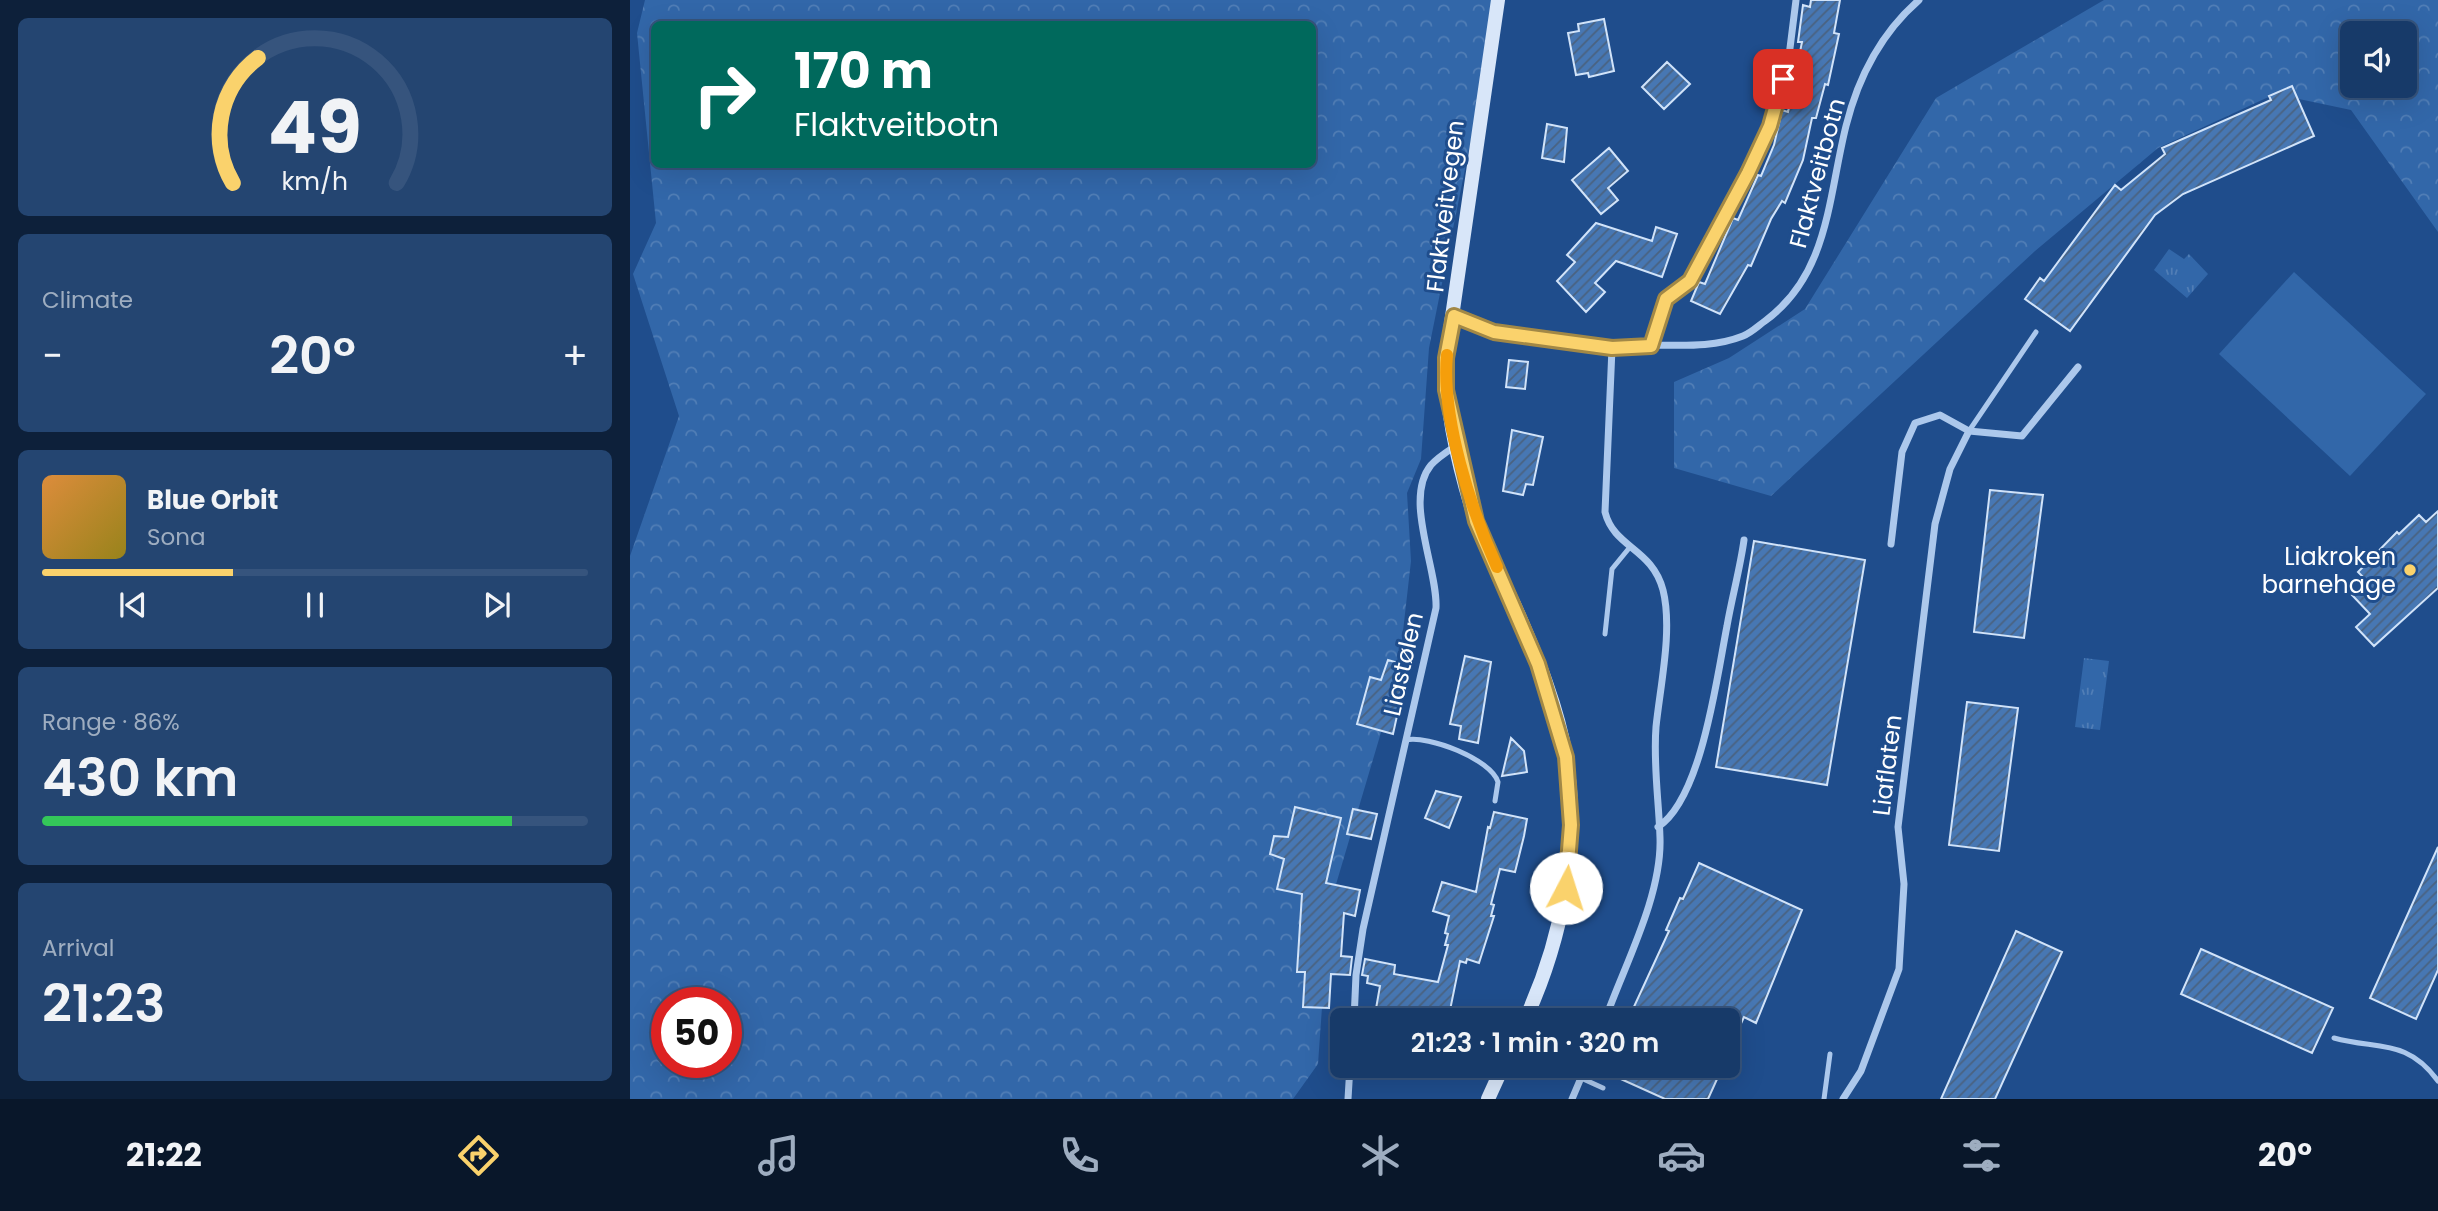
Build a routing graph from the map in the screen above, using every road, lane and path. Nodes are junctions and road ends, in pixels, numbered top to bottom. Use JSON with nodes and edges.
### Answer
{"nodes":[{"id":1,"x":1498,"y":0,"type":"edge"},
{"id":2,"x":1796,"y":0,"type":"edge"},
{"id":3,"x":1918,"y":0,"type":"edge"},
{"id":4,"x":1454,"y":316,"type":"junction"},
{"id":5,"x":2036,"y":332,"type":"dead end"},
{"id":6,"x":1651,"y":346,"type":"junction"},
{"id":7,"x":1612,"y":348,"type":"junction"},
{"id":8,"x":2078,"y":367,"type":"dead end"},
{"id":9,"x":1969,"y":431,"type":"junction"},
{"id":10,"x":1457,"y":445,"type":"junction"},
{"id":11,"x":1744,"y":540,"type":"dead end"},
{"id":12,"x":1891,"y":544,"type":"dead end"},
{"id":13,"x":1630,"y":547,"type":"junction"},
{"id":14,"x":1605,"y":634,"type":"dead end"},
{"id":15,"x":1406,"y":740,"type":"junction"},
{"id":16,"x":1495,"y":801,"type":"dead end"},
{"id":17,"x":1658,"y":827,"type":"junction"},
{"id":18,"x":1355,"y":1008,"type":"edge"},
{"id":19,"x":1530,"y":1008,"type":"edge"},
{"id":20,"x":1609,"y":1008,"type":"edge"},
{"id":21,"x":2334,"y":1038,"type":"dead end"},
{"id":22,"x":1830,"y":1054,"type":"dead end"},
{"id":23,"x":1349,"y":1078,"type":"edge"},
{"id":24,"x":1498,"y":1078,"type":"edge"},
{"id":25,"x":1581,"y":1078,"type":"joint"},
{"id":26,"x":2438,"y":1082,"type":"edge"},
{"id":27,"x":1603,"y":1088,"type":"dead end"},
{"id":28,"x":1348,"y":1099,"type":"edge"},
{"id":29,"x":1489,"y":1099,"type":"edge"},
{"id":30,"x":1572,"y":1099,"type":"edge"},
{"id":31,"x":1824,"y":1099,"type":"edge"},
{"id":32,"x":1843,"y":1099,"type":"edge"}],
"edges":[{"from":1,"to":4,"type":"main road","name":"Flaktveitvegen"},
{"from":2,"to":6,"type":"street"},
{"from":3,"to":6,"type":"street","name":"Flaktveitbotn"},
{"from":4,"to":7,"type":"street","name":"Flaktveitbotn"},
{"from":4,"to":10,"type":"main road","name":"Flaktveitvegen"},
{"from":5,"to":9,"type":"lane"},
{"from":6,"to":7,"type":"street","name":"Flaktveitbotn"},
{"from":7,"to":13,"type":"street"},
{"from":8,"to":9,"type":"street"},
{"from":9,"to":12,"type":"street"},
{"from":9,"to":32,"type":"street","name":"Liaflaten"},
{"from":10,"to":15,"type":"street","name":"Liastølen"},
{"from":10,"to":19,"type":"main road","name":"Flaktveitvegen"},
{"from":11,"to":17,"type":"street"},
{"from":13,"to":14,"type":"lane"},
{"from":13,"to":17,"type":"street"},
{"from":15,"to":16,"type":"lane","name":"Liastølen"},
{"from":15,"to":18,"type":"street","name":"Liastølen"},
{"from":17,"to":20,"type":"street"},
{"from":21,"to":26,"type":"lane"},
{"from":22,"to":31,"type":"lane"},
{"from":23,"to":28,"type":"street"},
{"from":24,"to":29,"type":"main road"},
{"from":25,"to":27,"type":"lane"},
{"from":25,"to":30,"type":"street"}]}
